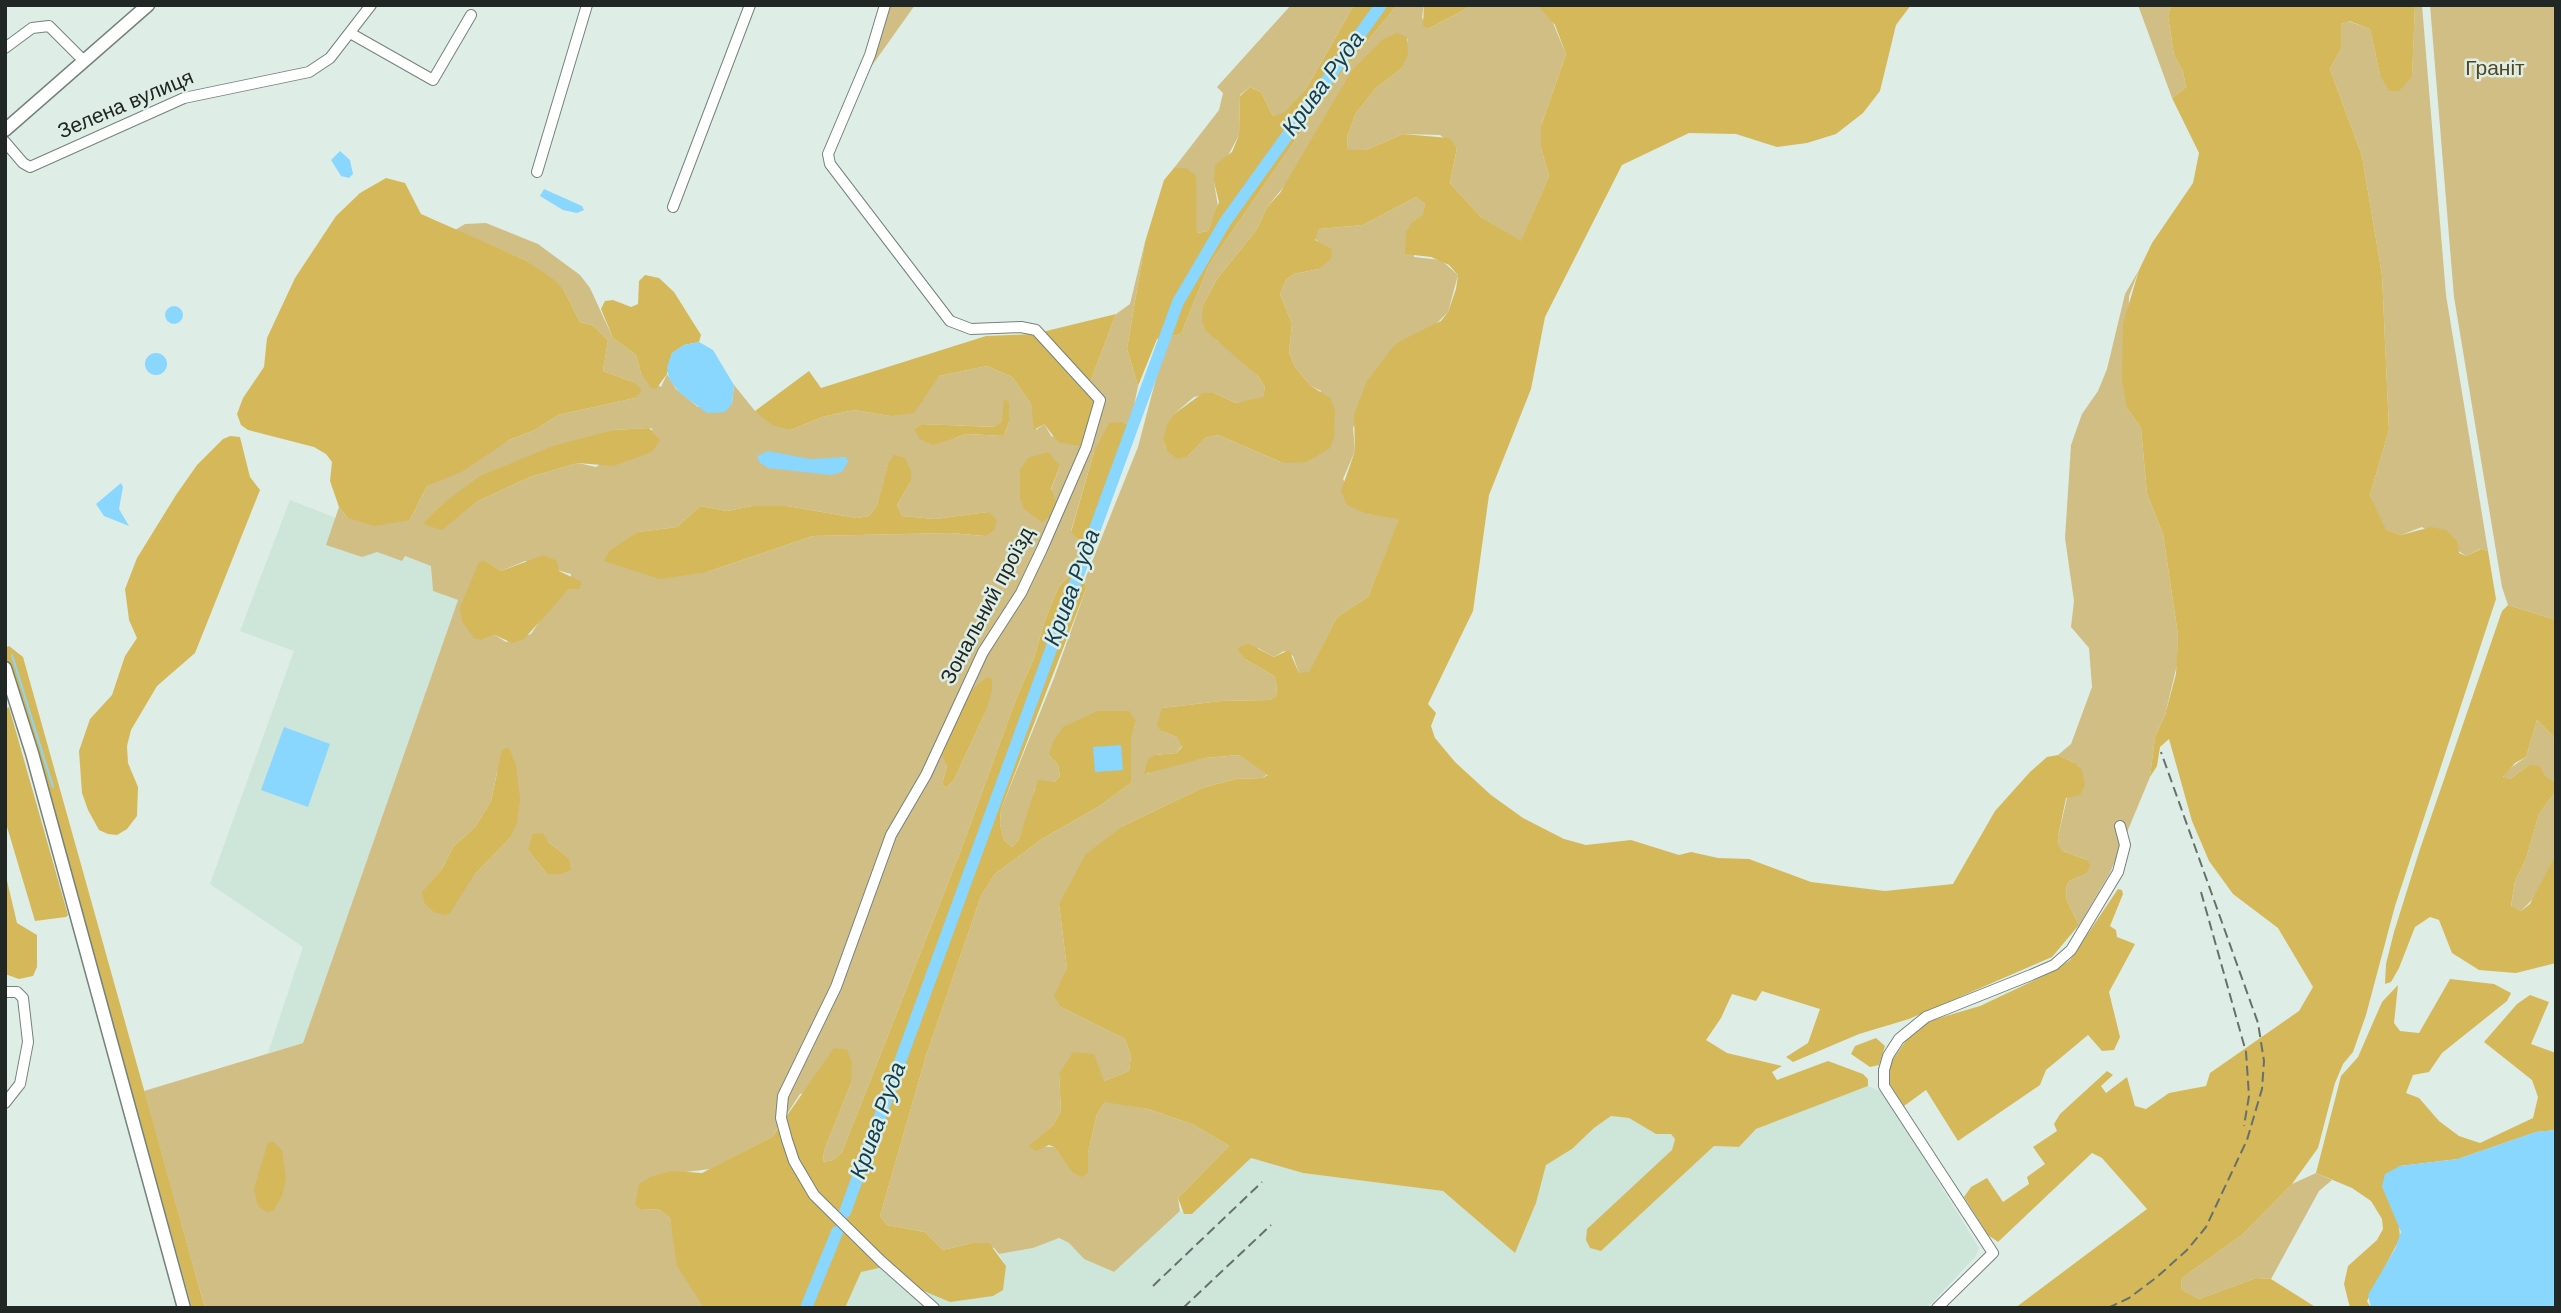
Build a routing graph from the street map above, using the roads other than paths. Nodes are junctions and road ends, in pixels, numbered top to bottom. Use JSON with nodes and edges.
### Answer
{"nodes":[{"id":1,"x":148,"y":5,"type":"edge"},
{"id":2,"x":371,"y":5,"type":"edge"},
{"id":3,"x":587,"y":5,"type":"edge"},
{"id":4,"x":750,"y":5,"type":"edge"},
{"id":5,"x":885,"y":5,"type":"edge"},
{"id":6,"x":471,"y":15,"type":"dead end"},
{"id":7,"x":350,"y":33,"type":"junction"},
{"id":8,"x":5,"y":48,"type":"edge"},
{"id":9,"x":84,"y":61,"type":"junction"},
{"id":10,"x":5,"y":130,"type":"edge"},
{"id":11,"x":5,"y":142,"type":"edge"},
{"id":12,"x":537,"y":172,"type":"dead end"},
{"id":13,"x":673,"y":206,"type":"dead end"},
{"id":14,"x":5,"y":668,"type":"edge"},
{"id":15,"x":2119,"y":826,"type":"dead end"},
{"id":16,"x":5,"y":992,"type":"edge"},
{"id":17,"x":5,"y":1103,"type":"edge"},
{"id":18,"x":184,"y":1308,"type":"edge"},
{"id":19,"x":934,"y":1308,"type":"edge"},
{"id":20,"x":1937,"y":1308,"type":"edge"}],
"edges":[{"from":1,"to":9,"type":"main road"},
{"from":2,"to":7,"type":"street","name":"Зелена вулиця"},
{"from":3,"to":12,"type":"street"},
{"from":4,"to":13,"type":"street"},
{"from":5,"to":19,"type":"street","name":"Зональний проїзд"},
{"from":6,"to":7,"type":"street"},
{"from":7,"to":11,"type":"street","name":"Зелена вулиця"},
{"from":8,"to":9,"type":"street"},
{"from":9,"to":10,"type":"main road"},
{"from":14,"to":18,"type":"main road"},
{"from":15,"to":20,"type":"street"},
{"from":16,"to":17,"type":"street"}]}
